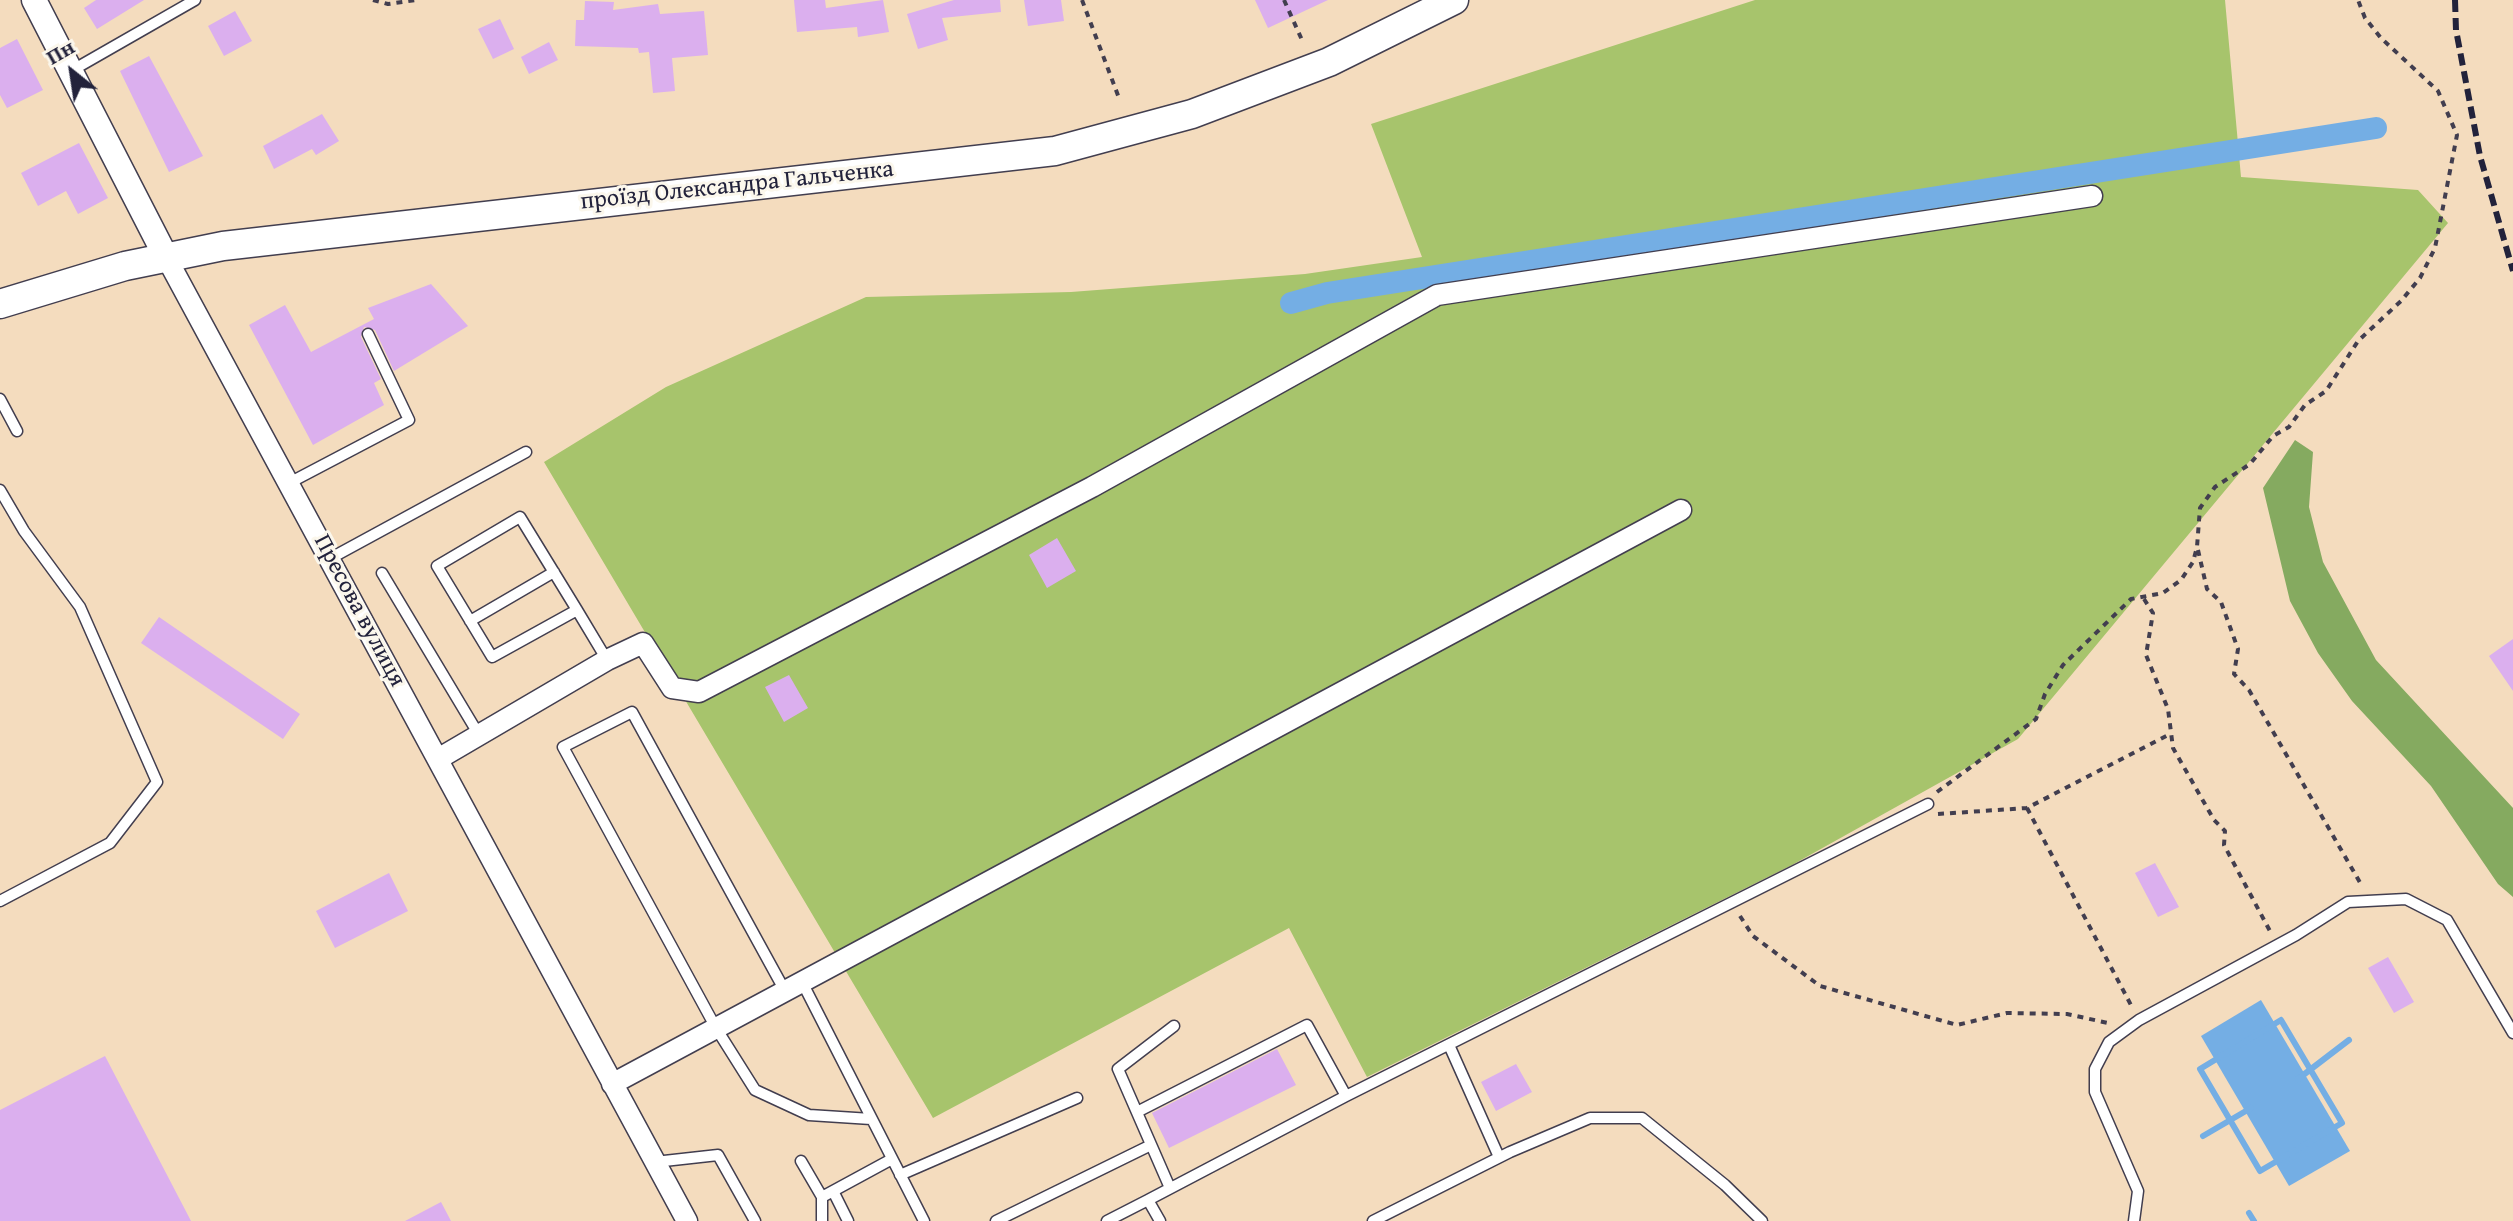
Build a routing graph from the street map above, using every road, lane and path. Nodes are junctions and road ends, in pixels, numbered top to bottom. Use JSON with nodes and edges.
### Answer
{"nodes":[{"id":1,"x":34,"y":0,"type":"edge"},
{"id":2,"x":195,"y":0,"type":"edge"},
{"id":3,"x":373,"y":0,"type":"edge"},
{"id":4,"x":416,"y":0,"type":"edge"},
{"id":5,"x":1082,"y":0,"type":"edge"},
{"id":6,"x":1284,"y":0,"type":"edge"},
{"id":7,"x":1454,"y":0,"type":"edge"},
{"id":8,"x":2358,"y":0,"type":"edge"},
{"id":9,"x":1302,"y":40,"type":"dead end"},
{"id":10,"x":71,"y":71,"type":"junction"},
{"id":11,"x":1119,"y":98,"type":"dead end"},
{"id":12,"x":2092,"y":196,"type":"dead end"},
{"id":13,"x":166,"y":257,"type":"junction"},
{"id":14,"x":0,"y":304,"type":"edge"},
{"id":15,"x":368,"y":334,"type":"dead end"},
{"id":16,"x":0,"y":399,"type":"edge"},
{"id":17,"x":17,"y":431,"type":"dead end"},
{"id":18,"x":526,"y":452,"type":"dead end"},
{"id":19,"x":291,"y":482,"type":"junction"},
{"id":20,"x":0,"y":490,"type":"edge"},
{"id":21,"x":1681,"y":510,"type":"dead end"},
{"id":22,"x":2197,"y":547,"type":"junction"},
{"id":23,"x":331,"y":558,"type":"junction"},
{"id":24,"x":554,"y":572,"type":"junction"},
{"id":25,"x":382,"y":573,"type":"dead end"},
{"id":26,"x":2142,"y":598,"type":"junction"},
{"id":27,"x":577,"y":610,"type":"junction"},
{"id":28,"x":470,"y":621,"type":"junction"},
{"id":29,"x":607,"y":660,"type":"junction"},
{"id":30,"x":2170,"y":734,"type":"junction"},
{"id":31,"x":479,"y":735,"type":"junction"},
{"id":32,"x":438,"y":759,"type":"junction"},
{"id":33,"x":1928,"y":804,"type":"joint"},
{"id":34,"x":2027,"y":808,"type":"junction"},
{"id":35,"x":1903,"y":816,"type":"junction"},
{"id":36,"x":0,"y":901,"type":"edge"},
{"id":37,"x":2371,"y":901,"type":"junction"},
{"id":38,"x":1732,"y":904,"type":"junction"},
{"id":39,"x":2277,"y":946,"type":"junction"},
{"id":40,"x":793,"y":987,"type":"junction"},
{"id":41,"x":2139,"y":1020,"type":"junction"},
{"id":42,"x":1174,"y":1026,"type":"dead end"},
{"id":43,"x":2129,"y":1027,"type":"junction"},
{"id":44,"x":716,"y":1028,"type":"junction"},
{"id":45,"x":2513,"y":1033,"type":"edge"},
{"id":46,"x":1449,"y":1045,"type":"junction"},
{"id":47,"x":612,"y":1084,"type":"junction"},
{"id":48,"x":1346,"y":1096,"type":"junction"},
{"id":49,"x":1077,"y":1098,"type":"dead end"},
{"id":50,"x":1137,"y":1112,"type":"junction"},
{"id":51,"x":871,"y":1119,"type":"junction"},
{"id":52,"x":1151,"y":1145,"type":"junction"},
{"id":53,"x":1499,"y":1157,"type":"junction"},
{"id":54,"x":892,"y":1159,"type":"junction"},
{"id":55,"x":801,"y":1161,"type":"dead end"},
{"id":56,"x":655,"y":1162,"type":"junction"},
{"id":57,"x":900,"y":1175,"type":"junction"},
{"id":58,"x":1170,"y":1188,"type":"junction"},
{"id":59,"x":833,"y":1191,"type":"junction"},
{"id":60,"x":822,"y":1197,"type":"junction"},
{"id":61,"x":1148,"y":1200,"type":"junction"},
{"id":62,"x":687,"y":1221,"type":"edge"},
{"id":63,"x":755,"y":1221,"type":"edge"},
{"id":64,"x":822,"y":1221,"type":"edge"},
{"id":65,"x":848,"y":1221,"type":"edge"},
{"id":66,"x":924,"y":1221,"type":"edge"},
{"id":67,"x":996,"y":1221,"type":"edge"},
{"id":68,"x":1107,"y":1221,"type":"edge"},
{"id":69,"x":1160,"y":1221,"type":"edge"},
{"id":70,"x":1373,"y":1221,"type":"edge"},
{"id":71,"x":1762,"y":1221,"type":"edge"},
{"id":72,"x":2134,"y":1221,"type":"edge"}],
"edges":[{"from":1,"to":10,"type":"street","name":"Пресова вулиця"},
{"from":2,"to":10,"type":"lane"},
{"from":3,"to":4,"type":"path"},
{"from":5,"to":11,"type":"path"},
{"from":6,"to":9,"type":"path"},
{"from":7,"to":13,"type":"main road","name":"проїзд Олександра Гальченка"},
{"from":8,"to":22,"type":"path"},
{"from":10,"to":13,"type":"street","name":"Пресова вулиця"},
{"from":12,"to":29,"type":"street"},
{"from":13,"to":14,"type":"main road","name":"проїзд Олександра Гальченка"},
{"from":13,"to":19,"type":"street","name":"Пресова вулиця"},
{"from":15,"to":19,"type":"lane"},
{"from":16,"to":17,"type":"lane"},
{"from":18,"to":23,"type":"lane"},
{"from":19,"to":23,"type":"street","name":"Пресова вулиця"},
{"from":20,"to":36,"type":"lane"},
{"from":21,"to":40,"type":"street"},
{"from":22,"to":26,"type":"path"},
{"from":22,"to":37,"type":"path"},
{"from":23,"to":32,"type":"street","name":"Пресова вулиця"},
{"from":24,"to":27,"type":"lane"},
{"from":24,"to":28,"type":"lane"},
{"from":24,"to":28,"type":"lane"},
{"from":25,"to":31,"type":"lane"},
{"from":26,"to":30,"type":"path"},
{"from":26,"to":33,"type":"path"},
{"from":27,"to":28,"type":"lane"},
{"from":27,"to":29,"type":"lane"},
{"from":29,"to":31,"type":"street"},
{"from":30,"to":34,"type":"path"},
{"from":30,"to":39,"type":"path"},
{"from":31,"to":32,"type":"street"},
{"from":32,"to":47,"type":"street","name":"Пресова вулиця"},
{"from":33,"to":35,"type":"lane"},
{"from":34,"to":35,"type":"path"},
{"from":34,"to":41,"type":"path"},
{"from":35,"to":38,"type":"lane"},
{"from":37,"to":39,"type":"lane"},
{"from":37,"to":45,"type":"lane"},
{"from":38,"to":43,"type":"path"},
{"from":38,"to":46,"type":"lane"},
{"from":39,"to":41,"type":"lane"},
{"from":40,"to":44,"type":"street"},
{"from":40,"to":44,"type":"lane"},
{"from":40,"to":51,"type":"lane"},
{"from":41,"to":43,"type":"lane"},
{"from":42,"to":50,"type":"lane"},
{"from":43,"to":72,"type":"lane"},
{"from":44,"to":47,"type":"street"},
{"from":44,"to":51,"type":"lane"},
{"from":46,"to":48,"type":"lane"},
{"from":46,"to":53,"type":"lane"},
{"from":47,"to":56,"type":"street","name":"Пресова вулиця"},
{"from":48,"to":50,"type":"lane"},
{"from":48,"to":58,"type":"lane"},
{"from":49,"to":57,"type":"lane"},
{"from":50,"to":52,"type":"lane"},
{"from":51,"to":54,"type":"lane"},
{"from":52,"to":58,"type":"lane"},
{"from":52,"to":67,"type":"lane"},
{"from":53,"to":70,"type":"lane"},
{"from":53,"to":71,"type":"lane"},
{"from":54,"to":57,"type":"lane"},
{"from":54,"to":59,"type":"lane"},
{"from":55,"to":60,"type":"lane"},
{"from":56,"to":62,"type":"street","name":"Пресова вулиця"},
{"from":56,"to":63,"type":"lane"},
{"from":57,"to":66,"type":"lane"},
{"from":58,"to":61,"type":"lane"},
{"from":59,"to":60,"type":"lane"},
{"from":59,"to":65,"type":"lane"},
{"from":60,"to":64,"type":"lane"},
{"from":61,"to":68,"type":"lane"},
{"from":61,"to":69,"type":"lane"}]}
